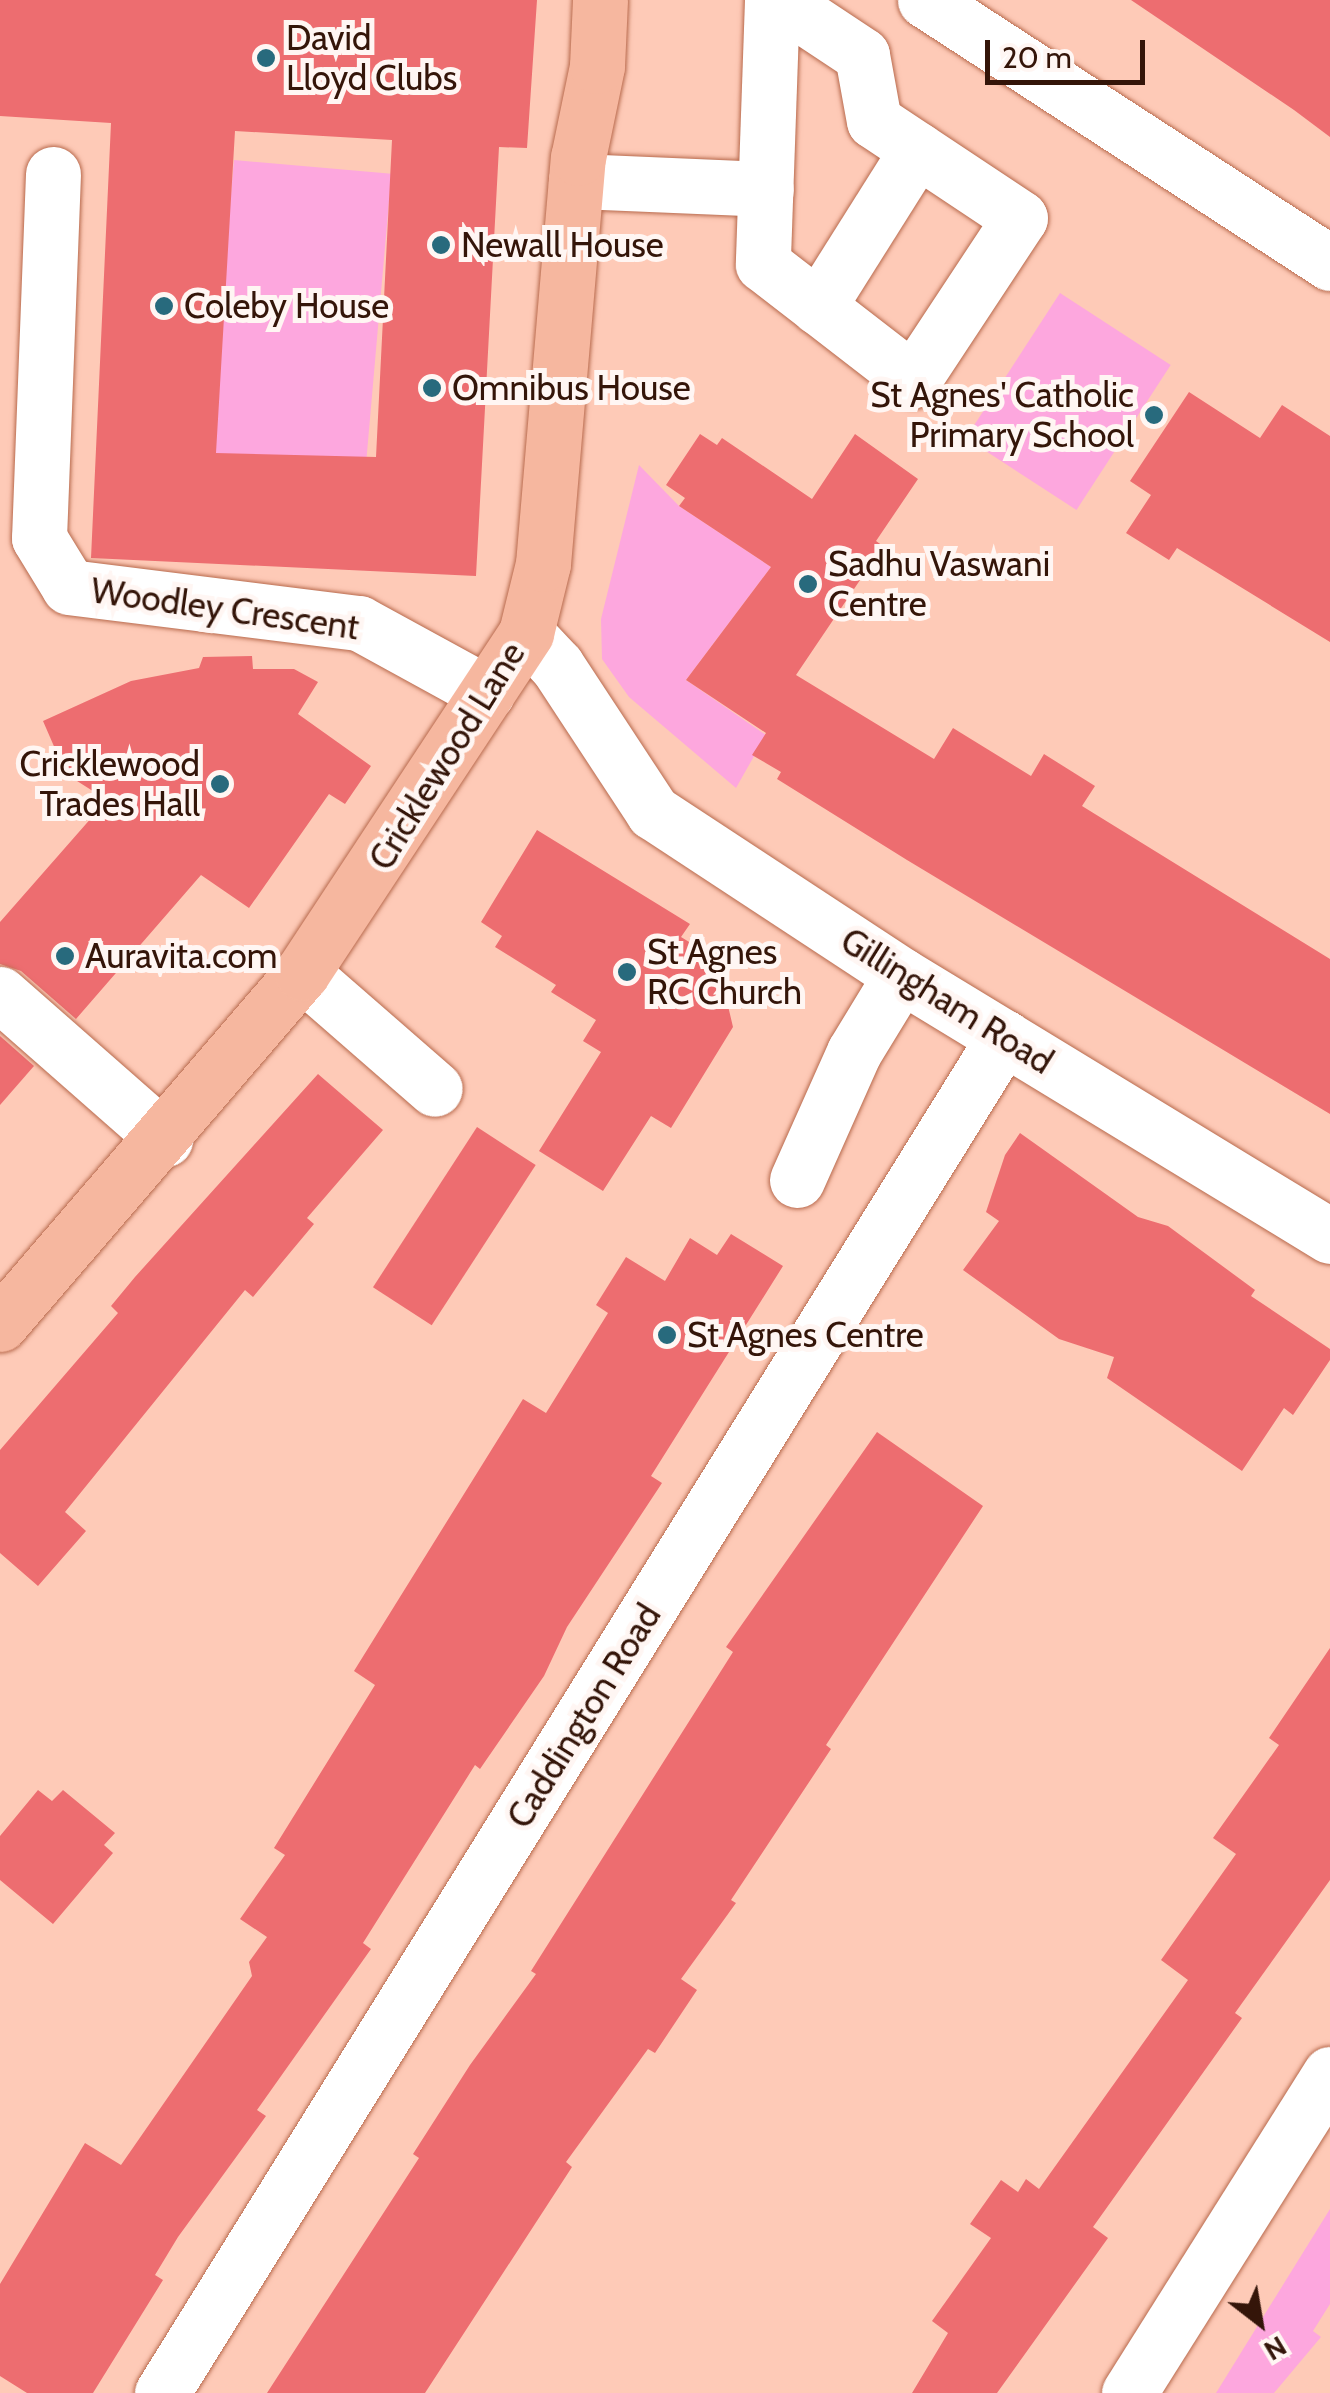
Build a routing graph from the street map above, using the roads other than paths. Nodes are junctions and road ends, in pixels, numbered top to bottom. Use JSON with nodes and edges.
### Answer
{"nodes":[{"id":1,"x":600,"y":0,"type":"edge"},
{"id":2,"x":776,"y":0,"type":"edge"},
{"id":3,"x":925,"y":0,"type":"edge"},
{"id":4,"x":918,"y":150,"type":"junction"},
{"id":5,"x":577,"y":170,"type":"junction"},
{"id":6,"x":53,"y":174,"type":"dead end"},
{"id":7,"x":766,"y":174,"type":"junction"},
{"id":8,"x":1330,"y":263,"type":"edge"},
{"id":9,"x":818,"y":307,"type":"junction"},
{"id":10,"x":526,"y":633,"type":"junction"},
{"id":11,"x":488,"y":692,"type":"junction"},
{"id":12,"x":302,"y":973,"type":"junction"},
{"id":13,"x":901,"y":975,"type":"junction"},
{"id":14,"x":0,"y":994,"type":"edge"},
{"id":15,"x":1004,"y":1037,"type":"junction"},
{"id":16,"x":435,"y":1089,"type":"dead end"},
{"id":17,"x":165,"y":1139,"type":"junction"},
{"id":18,"x":797,"y":1180,"type":"dead end"},
{"id":19,"x":1330,"y":1236,"type":"edge"},
{"id":20,"x":0,"y":1324,"type":"edge"},
{"id":21,"x":1330,"y":2074,"type":"edge"},
{"id":22,"x":1314,"y":2134,"type":"edge"},
{"id":23,"x":162,"y":2393,"type":"edge"},
{"id":24,"x":1129,"y":2393,"type":"edge"}],
"edges":[{"from":1,"to":5,"type":"main road","name":"Cricklewood Lane"},
{"from":2,"to":4,"type":"street"},
{"from":2,"to":7,"type":"street"},
{"from":3,"to":8,"type":"street"},
{"from":4,"to":9,"type":"street"},
{"from":4,"to":9,"type":"street"},
{"from":5,"to":7,"type":"street"},
{"from":5,"to":10,"type":"main road","name":"Cricklewood Lane"},
{"from":6,"to":11,"type":"street","name":"Woodley Crescent"},
{"from":7,"to":9,"type":"street"},
{"from":10,"to":11,"type":"main road","name":"Cricklewood Lane"},
{"from":10,"to":13,"type":"street","name":"Gillingham Road"},
{"from":11,"to":12,"type":"main road","name":"Cricklewood Lane"},
{"from":12,"to":16,"type":"street"},
{"from":12,"to":17,"type":"main road","name":"Cricklewood Lane"},
{"from":13,"to":15,"type":"street","name":"Gillingham Road"},
{"from":13,"to":18,"type":"street"},
{"from":14,"to":17,"type":"street"},
{"from":15,"to":19,"type":"street","name":"Gillingham Road"},
{"from":15,"to":23,"type":"street","name":"Caddington Road"},
{"from":17,"to":20,"type":"main road","name":"Cricklewood Lane"},
{"from":21,"to":22,"type":"street"},
{"from":22,"to":24,"type":"street"}]}
